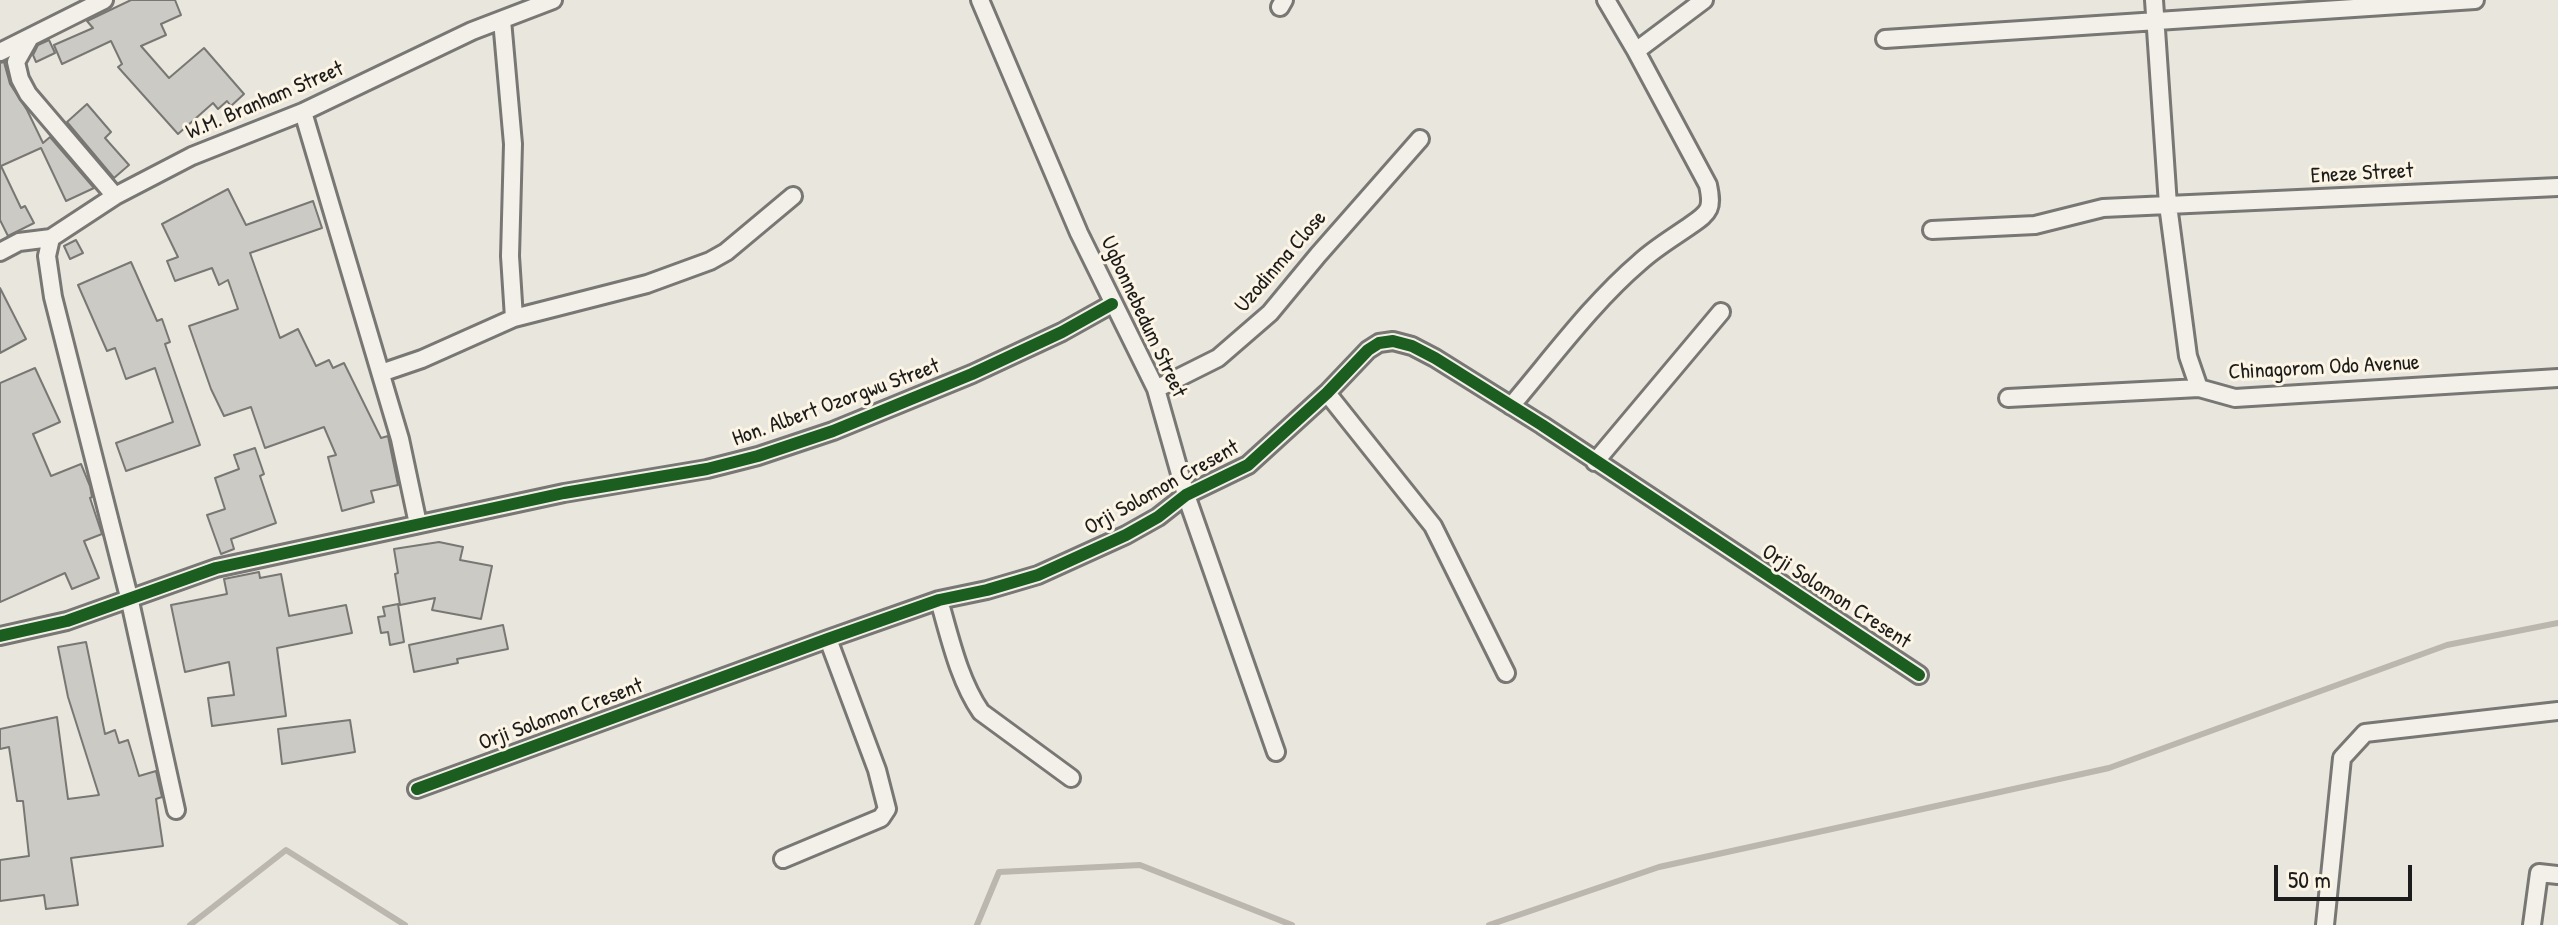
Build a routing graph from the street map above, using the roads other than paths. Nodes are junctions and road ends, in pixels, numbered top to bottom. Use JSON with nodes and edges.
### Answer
{"nodes":[{"id":1,"x":104,"y":0,"type":"edge"},
{"id":2,"x":553,"y":0,"type":"edge"},
{"id":3,"x":980,"y":0,"type":"edge"},
{"id":4,"x":1606,"y":0,"type":"edge"},
{"id":5,"x":1704,"y":0,"type":"edge"},
{"id":6,"x":2154,"y":0,"type":"edge"},
{"id":7,"x":2475,"y":0,"type":"edge"},
{"id":8,"x":502,"y":20,"type":"junction"},
{"id":9,"x":2157,"y":22,"type":"junction"},
{"id":10,"x":29,"y":39,"type":"junction"},
{"id":11,"x":1885,"y":39,"type":"dead end"},
{"id":12,"x":1636,"y":51,"type":"junction"},
{"id":13,"x":0,"y":52,"type":"edge"},
{"id":14,"x":303,"y":112,"type":"junction"},
{"id":15,"x":1420,"y":139,"type":"dead end"},
{"id":16,"x":2558,"y":187,"type":"edge"},
{"id":17,"x":115,"y":196,"type":"junction"},
{"id":18,"x":793,"y":196,"type":"dead end"},
{"id":19,"x":2168,"y":205,"type":"junction"},
{"id":20,"x":1932,"y":230,"type":"dead end"},
{"id":21,"x":51,"y":238,"type":"junction"},
{"id":22,"x":0,"y":252,"type":"edge"},
{"id":23,"x":1112,"y":304,"type":"junction"},
{"id":24,"x":1721,"y":312,"type":"dead end"},
{"id":25,"x":514,"y":318,"type":"junction"},
{"id":26,"x":381,"y":373,"type":"junction"},
{"id":27,"x":2558,"y":378,"type":"edge"},
{"id":28,"x":2199,"y":388,"type":"junction"},
{"id":29,"x":1156,"y":389,"type":"junction"},
{"id":30,"x":1327,"y":393,"type":"junction"},
{"id":31,"x":2008,"y":398,"type":"dead end"},
{"id":32,"x":1511,"y":406,"type":"junction"},
{"id":33,"x":1595,"y":462,"type":"junction"},
{"id":34,"x":1186,"y":495,"type":"junction"},
{"id":35,"x":418,"y":524,"type":"junction"},
{"id":36,"x":129,"y":597,"type":"junction"},
{"id":37,"x":939,"y":600,"type":"junction"},
{"id":38,"x":0,"y":636,"type":"edge"},
{"id":39,"x":828,"y":639,"type":"junction"},
{"id":40,"x":1506,"y":673,"type":"dead end"},
{"id":41,"x":1919,"y":675,"type":"dead end"},
{"id":42,"x":2558,"y":711,"type":"edge"},
{"id":43,"x":1276,"y":752,"type":"dead end"},
{"id":44,"x":1071,"y":778,"type":"dead end"},
{"id":45,"x":417,"y":789,"type":"dead end"},
{"id":46,"x":176,"y":810,"type":"dead end"},
{"id":47,"x":783,"y":859,"type":"dead end"},
{"id":48,"x":2558,"y":875,"type":"edge"},
{"id":49,"x":2325,"y":925,"type":"edge"},
{"id":50,"x":2532,"y":925,"type":"edge"}],
"edges":[{"from":1,"to":10,"type":"street"},
{"from":2,"to":8,"type":"street","name":"W.M. Branham Street"},
{"from":3,"to":23,"type":"street","name":"Ugbonnebedum Street"},
{"from":4,"to":12,"type":"street"},
{"from":5,"to":12,"type":"street"},
{"from":6,"to":9,"type":"street","name":"Chinagorom Odo Avenue"},
{"from":7,"to":9,"type":"street"},
{"from":8,"to":14,"type":"street","name":"W.M. Branham Street"},
{"from":8,"to":25,"type":"street"},
{"from":9,"to":11,"type":"street"},
{"from":9,"to":19,"type":"street","name":"Chinagorom Odo Avenue"},
{"from":10,"to":13,"type":"street"},
{"from":10,"to":17,"type":"street"},
{"from":12,"to":32,"type":"street"},
{"from":14,"to":17,"type":"street","name":"W.M. Branham Street"},
{"from":14,"to":26,"type":"street"},
{"from":15,"to":29,"type":"street","name":"Uzodinma Close"},
{"from":16,"to":19,"type":"street","name":"Eneze Street"},
{"from":17,"to":21,"type":"street","name":"W.M. Branham Street"},
{"from":18,"to":25,"type":"street"},
{"from":19,"to":20,"type":"street","name":"Eneze Street"},
{"from":19,"to":28,"type":"street","name":"Chinagorom Odo Avenue"},
{"from":21,"to":22,"type":"street","name":"W.M. Branham Street"},
{"from":21,"to":36,"type":"street"},
{"from":23,"to":29,"type":"street","name":"Ugbonnebedum Street"},
{"from":23,"to":35,"type":"street","name":"Hon. Albert Ozorgwu Street"},
{"from":24,"to":33,"type":"street"},
{"from":25,"to":26,"type":"street"},
{"from":26,"to":35,"type":"street"},
{"from":27,"to":28,"type":"street","name":"Chinagorom Odo Avenue"},
{"from":28,"to":31,"type":"street"},
{"from":29,"to":34,"type":"street","name":"Ugbonnebedum Street"},
{"from":30,"to":32,"type":"street","name":"Orji Solomon Cresent"},
{"from":30,"to":34,"type":"street","name":"Orji Solomon Cresent"},
{"from":30,"to":40,"type":"street"},
{"from":32,"to":33,"type":"street","name":"Orji Solomon Cresent"},
{"from":33,"to":41,"type":"street","name":"Orji Solomon Cresent"},
{"from":34,"to":37,"type":"street","name":"Orji Solomon Cresent"},
{"from":34,"to":43,"type":"street","name":"Ugbonnebedum Street"},
{"from":35,"to":36,"type":"street","name":"Hon. Albert Ozorgwu Street"},
{"from":36,"to":38,"type":"street","name":"Hon. Albert Ozorgwu Street"},
{"from":36,"to":46,"type":"street"},
{"from":37,"to":39,"type":"street","name":"Orji Solomon Cresent"},
{"from":37,"to":44,"type":"street"},
{"from":39,"to":45,"type":"street","name":"Orji Solomon Cresent"},
{"from":39,"to":47,"type":"street"},
{"from":42,"to":49,"type":"street"},
{"from":48,"to":50,"type":"street"}]}
